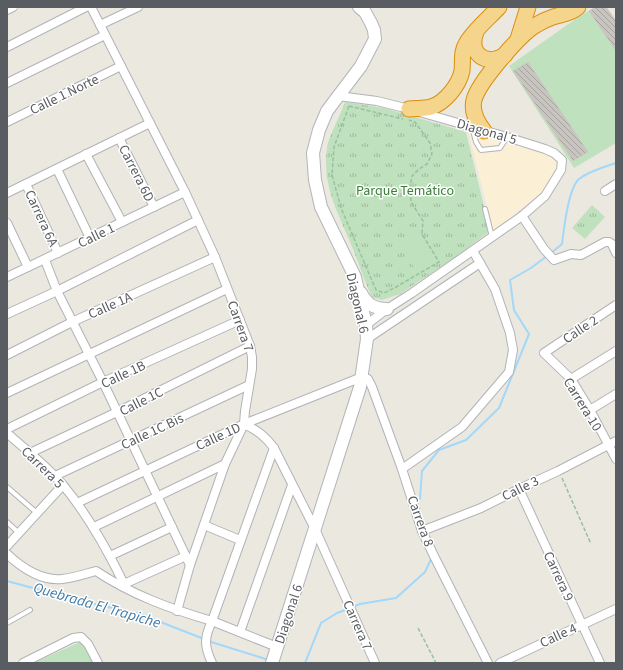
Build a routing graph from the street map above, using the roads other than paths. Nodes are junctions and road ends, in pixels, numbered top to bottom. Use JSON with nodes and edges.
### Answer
{"nodes":[{"id":1,"x":13,"y":7,"type":"edge"},
{"id":2,"x":86,"y":7,"type":"edge"},
{"id":3,"x":91,"y":7,"type":"edge"},
{"id":4,"x":138,"y":7,"type":"edge"},
{"id":5,"x":359,"y":7,"type":"edge"},
{"id":6,"x":499,"y":7,"type":"edge"},
{"id":7,"x":504,"y":7,"type":"edge"},
{"id":8,"x":528,"y":7,"type":"edge"},
{"id":9,"x":578,"y":7,"type":"edge"},
{"id":10,"x":7,"y":10,"type":"edge"},
{"id":11,"x":489,"y":18,"type":"junction"},
{"id":12,"x":100,"y":25,"type":"junction"},
{"id":13,"x":476,"y":32,"type":"junction"},
{"id":14,"x":105,"y":35,"type":"junction"},
{"id":15,"x":518,"y":40,"type":"junction"},
{"id":16,"x":7,"y":47,"type":"edge"},
{"id":17,"x":505,"y":55,"type":"junction"},
{"id":18,"x":121,"y":66,"type":"junction"},
{"id":19,"x":7,"y":83,"type":"edge"},
{"id":20,"x":338,"y":96,"type":"junction"},
{"id":21,"x":409,"y":109,"type":"junction"},
{"id":22,"x":7,"y":122,"type":"edge"},
{"id":23,"x":150,"y":123,"type":"junction"},
{"id":24,"x":478,"y":129,"type":"junction"},
{"id":25,"x":507,"y":137,"type":"junction"},
{"id":26,"x":119,"y":138,"type":"junction"},
{"id":27,"x":86,"y":154,"type":"junction"},
{"id":28,"x":57,"y":168,"type":"junction"},
{"id":29,"x":26,"y":184,"type":"junction"},
{"id":30,"x":616,"y":184,"type":"edge"},
{"id":31,"x":605,"y":191,"type":"dead end"},
{"id":32,"x":185,"y":192,"type":"junction"},
{"id":33,"x":7,"y":193,"type":"edge"},
{"id":34,"x":154,"y":207,"type":"junction"},
{"id":35,"x":486,"y":209,"type":"dead end"},
{"id":36,"x":522,"y":216,"type":"junction"},
{"id":37,"x":198,"y":220,"type":"junction"},
{"id":38,"x":122,"y":222,"type":"junction"},
{"id":39,"x":7,"y":224,"type":"edge"},
{"id":40,"x":492,"y":237,"type":"junction"},
{"id":41,"x":90,"y":238,"type":"junction"},
{"id":42,"x":473,"y":251,"type":"junction"},
{"id":43,"x":58,"y":253,"type":"junction"},
{"id":44,"x":616,"y":253,"type":"edge"},
{"id":45,"x":215,"y":257,"type":"junction"},
{"id":46,"x":45,"y":260,"type":"junction"},
{"id":47,"x":480,"y":263,"type":"junction"},
{"id":48,"x":28,"y":267,"type":"junction"},
{"id":49,"x":7,"y":277,"type":"edge"},
{"id":50,"x":227,"y":289,"type":"junction"},
{"id":51,"x":358,"y":289,"type":"junction"},
{"id":52,"x":57,"y":291,"type":"junction"},
{"id":53,"x":616,"y":305,"type":"edge"},
{"id":54,"x":387,"y":309,"type":"junction"},
{"id":55,"x":7,"y":314,"type":"edge"},
{"id":56,"x":240,"y":320,"type":"junction"},
{"id":57,"x":72,"y":322,"type":"junction"},
{"id":58,"x":366,"y":325,"type":"junction"},
{"id":59,"x":367,"y":339,"type":"junction"},
{"id":60,"x":250,"y":346,"type":"junction"},
{"id":61,"x":616,"y":351,"type":"edge"},
{"id":62,"x":544,"y":352,"type":"joint"},
{"id":63,"x":89,"y":353,"type":"junction"},
{"id":64,"x":7,"y":355,"type":"edge"},
{"id":65,"x":362,"y":377,"type":"junction"},
{"id":66,"x":571,"y":380,"type":"junction"},
{"id":67,"x":103,"y":382,"type":"junction"},
{"id":68,"x":249,"y":385,"type":"junction"},
{"id":69,"x":7,"y":393,"type":"edge"},
{"id":70,"x":616,"y":394,"type":"edge"},
{"id":71,"x":590,"y":410,"type":"junction"},
{"id":72,"x":118,"y":412,"type":"junction"},
{"id":73,"x":244,"y":424,"type":"junction"},
{"id":74,"x":7,"y":429,"type":"edge"},
{"id":75,"x":7,"y":433,"type":"edge"},
{"id":76,"x":131,"y":440,"type":"junction"},
{"id":77,"x":616,"y":441,"type":"edge"},
{"id":78,"x":608,"y":446,"type":"junction"},
{"id":79,"x":274,"y":448,"type":"junction"},
{"id":80,"x":30,"y":453,"type":"junction"},
{"id":81,"x":616,"y":459,"type":"edge"},
{"id":82,"x":225,"y":464,"type":"junction"},
{"id":83,"x":145,"y":470,"type":"junction"},
{"id":84,"x":402,"y":470,"type":"junction"},
{"id":85,"x":55,"y":476,"type":"junction"},
{"id":86,"x":63,"y":485,"type":"junction"},
{"id":87,"x":292,"y":485,"type":"junction"},
{"id":88,"x":7,"y":487,"type":"edge"},
{"id":89,"x":519,"y":489,"type":"junction"},
{"id":90,"x":158,"y":497,"type":"junction"},
{"id":91,"x":77,"y":503,"type":"junction"},
{"id":92,"x":37,"y":513,"type":"junction"},
{"id":93,"x":7,"y":522,"type":"edge"},
{"id":94,"x":204,"y":525,"type":"junction"},
{"id":95,"x":94,"y":527,"type":"junction"},
{"id":96,"x":172,"y":527,"type":"junction"},
{"id":97,"x":315,"y":529,"type":"junction"},
{"id":98,"x":422,"y":531,"type":"junction"},
{"id":99,"x":19,"y":533,"type":"junction"},
{"id":100,"x":240,"y":540,"type":"junction"},
{"id":101,"x":7,"y":546,"type":"edge"},
{"id":102,"x":7,"y":554,"type":"edge"},
{"id":103,"x":110,"y":556,"type":"junction"},
{"id":104,"x":186,"y":556,"type":"junction"},
{"id":105,"x":190,"y":565,"type":"junction"},
{"id":106,"x":616,"y":609,"type":"edge"},
{"id":107,"x":30,"y":610,"type":"dead end"},
{"id":108,"x":177,"y":611,"type":"junction"},
{"id":109,"x":212,"y":621,"type":"junction"},
{"id":110,"x":7,"y":622,"type":"edge"},
{"id":111,"x":581,"y":624,"type":"junction"},
{"id":112,"x":240,"y":632,"type":"junction"},
{"id":113,"x":275,"y":655,"type":"edge"},
{"id":114,"x":210,"y":660,"type":"edge"},
{"id":115,"x":23,"y":663,"type":"edge"},
{"id":116,"x":98,"y":663,"type":"edge"},
{"id":117,"x":375,"y":663,"type":"edge"},
{"id":118,"x":488,"y":663,"type":"edge"},
{"id":119,"x":500,"y":663,"type":"edge"},
{"id":120,"x":600,"y":663,"type":"edge"}],
"edges":[{"from":1,"to":10,"type":"street"},
{"from":2,"to":16,"type":"street"},
{"from":3,"to":12,"type":"street","name":"Carrera 7"},
{"from":4,"to":12,"type":"street"},
{"from":5,"to":20,"type":"street","name":"Diagonal 6"},
{"from":6,"to":11,"type":"highway"},
{"from":7,"to":11,"type":"highway"},
{"from":8,"to":15,"type":"highway"},
{"from":9,"to":15,"type":"highway"},
{"from":11,"to":13,"type":"highway"},
{"from":12,"to":14,"type":"street","name":"Carrera 7"},
{"from":13,"to":17,"type":"highway"},
{"from":13,"to":21,"type":"highway"},
{"from":14,"to":18,"type":"street","name":"Carrera 7"},
{"from":14,"to":19,"type":"street"},
{"from":15,"to":17,"type":"highway"},
{"from":17,"to":24,"type":"highway"},
{"from":18,"to":22,"type":"street","name":"Calle 1 Norte"},
{"from":18,"to":23,"type":"street","name":"Carrera 7"},
{"from":20,"to":21,"type":"street","name":"Diagonal 5"},
{"from":20,"to":51,"type":"street","name":"Diagonal 6"},
{"from":21,"to":24,"type":"street","name":"Diagonal 5"},
{"from":23,"to":26,"type":"street"},
{"from":23,"to":32,"type":"street","name":"Carrera 7"},
{"from":24,"to":25,"type":"street","name":"Diagonal 5"},
{"from":24,"to":25,"type":"lane"},
{"from":25,"to":36,"type":"street","name":"Diagonal 5"},
{"from":26,"to":27,"type":"street"},
{"from":26,"to":34,"type":"street","name":"Carrera 6D"},
{"from":27,"to":28,"type":"street"},
{"from":27,"to":38,"type":"street"},
{"from":28,"to":29,"type":"street"},
{"from":28,"to":41,"type":"street"},
{"from":29,"to":33,"type":"street"},
{"from":29,"to":43,"type":"street","name":"Carrera 6A"},
{"from":30,"to":31,"type":"street"},
{"from":32,"to":34,"type":"street","name":"Calle 1"},
{"from":32,"to":37,"type":"street","name":"Carrera 7"},
{"from":34,"to":38,"type":"street","name":"Calle 1"},
{"from":35,"to":40,"type":"lane"},
{"from":36,"to":40,"type":"street"},
{"from":36,"to":44,"type":"street"},
{"from":37,"to":45,"type":"street","name":"Carrera 7"},
{"from":37,"to":52,"type":"street"},
{"from":38,"to":41,"type":"street","name":"Calle 1"},
{"from":39,"to":48,"type":"street"},
{"from":40,"to":42,"type":"street"},
{"from":41,"to":43,"type":"street","name":"Calle 1"},
{"from":42,"to":47,"type":"street"},
{"from":42,"to":54,"type":"street"},
{"from":43,"to":46,"type":"street","name":"Calle 1"},
{"from":45,"to":50,"type":"street","name":"Carrera 7"},
{"from":45,"to":57,"type":"street","name":"Calle 1A"},
{"from":46,"to":48,"type":"street","name":"Calle 1"},
{"from":46,"to":52,"type":"street"},
{"from":47,"to":59,"type":"street"},
{"from":47,"to":84,"type":"street"},
{"from":48,"to":49,"type":"street","name":"Calle 1"},
{"from":50,"to":56,"type":"street","name":"Carrera 7"},
{"from":50,"to":63,"type":"street"},
{"from":51,"to":54,"type":"street"},
{"from":51,"to":58,"type":"street","name":"Diagonal 6"},
{"from":52,"to":55,"type":"street"},
{"from":52,"to":57,"type":"street"},
{"from":53,"to":62,"type":"street","name":"Calle 2"},
{"from":54,"to":58,"type":"street"},
{"from":56,"to":60,"type":"street","name":"Carrera 7"},
{"from":56,"to":67,"type":"street","name":"Calle 1B"},
{"from":57,"to":63,"type":"street"},
{"from":57,"to":64,"type":"street","name":"Calle 1A"},
{"from":58,"to":59,"type":"street","name":"Diagonal 6"},
{"from":59,"to":65,"type":"street","name":"Diagonal 6"},
{"from":60,"to":68,"type":"street","name":"Carrera 7"},
{"from":60,"to":72,"type":"street","name":"Calle 1C"},
{"from":61,"to":66,"type":"street"},
{"from":62,"to":66,"type":"street","name":"Carrera 10"},
{"from":63,"to":67,"type":"street"},
{"from":63,"to":69,"type":"street"},
{"from":65,"to":73,"type":"street","name":"Calle 1D"},
{"from":65,"to":84,"type":"street","name":"Carrera 8"},
{"from":65,"to":97,"type":"street","name":"Diagonal 6"},
{"from":66,"to":71,"type":"street","name":"Carrera 10"},
{"from":67,"to":72,"type":"street"},
{"from":67,"to":74,"type":"street","name":"Calle 1B"},
{"from":68,"to":73,"type":"street","name":"Carrera 7"},
{"from":68,"to":76,"type":"street","name":"Calle 1C Bis"},
{"from":70,"to":71,"type":"street"},
{"from":71,"to":78,"type":"street","name":"Carrera 10"},
{"from":72,"to":76,"type":"street"},
{"from":72,"to":80,"type":"street","name":"Calle 1C"},
{"from":73,"to":79,"type":"street","name":"Carrera 7"},
{"from":73,"to":82,"type":"street"},
{"from":73,"to":83,"type":"street","name":"Calle 1D"},
{"from":75,"to":80,"type":"street","name":"Carrera 5"},
{"from":76,"to":83,"type":"street"},
{"from":76,"to":85,"type":"street","name":"Calle 1C Bis"},
{"from":77,"to":78,"type":"street","name":"Calle 3"},
{"from":78,"to":81,"type":"street","name":"Carrera 10"},
{"from":78,"to":89,"type":"street","name":"Calle 3"},
{"from":79,"to":87,"type":"street","name":"Carrera 7"},
{"from":79,"to":100,"type":"street"},
{"from":80,"to":85,"type":"street","name":"Carrera 5"},
{"from":82,"to":90,"type":"street"},
{"from":82,"to":94,"type":"street"},
{"from":83,"to":90,"type":"street"},
{"from":83,"to":91,"type":"street","name":"Calle 1D"},
{"from":84,"to":98,"type":"street","name":"Carrera 8"},
{"from":85,"to":86,"type":"street","name":"Carrera 5"},
{"from":86,"to":91,"type":"street","name":"Carrera 5"},
{"from":86,"to":92,"type":"street"},
{"from":87,"to":97,"type":"street","name":"Carrera 7"},
{"from":87,"to":112,"type":"street"},
{"from":88,"to":92,"type":"lane"},
{"from":89,"to":98,"type":"street","name":"Calle 3"},
{"from":89,"to":111,"type":"street","name":"Carrera 9"},
{"from":90,"to":95,"type":"street"},
{"from":90,"to":96,"type":"street"},
{"from":91,"to":95,"type":"street","name":"Carrera 5"},
{"from":92,"to":99,"type":"street"},
{"from":93,"to":99,"type":"lane"},
{"from":94,"to":100,"type":"street"},
{"from":94,"to":105,"type":"street"},
{"from":95,"to":103,"type":"street","name":"Carrera 5"},
{"from":96,"to":103,"type":"street"},
{"from":96,"to":104,"type":"street"},
{"from":97,"to":113,"type":"street","name":"Diagonal 6"},
{"from":97,"to":117,"type":"street","name":"Carrera 7"},
{"from":98,"to":118,"type":"street","name":"Carrera 8"},
{"from":99,"to":101,"type":"street"},
{"from":100,"to":109,"type":"street"},
{"from":102,"to":108,"type":"street"},
{"from":103,"to":104,"type":"street","name":"Carrera 5"},
{"from":104,"to":105,"type":"street"},
{"from":105,"to":108,"type":"street"},
{"from":106,"to":111,"type":"street","name":"Calle 4"},
{"from":107,"to":110,"type":"lane"},
{"from":108,"to":109,"type":"street"},
{"from":109,"to":112,"type":"street"},
{"from":109,"to":114,"type":"street"},
{"from":111,"to":119,"type":"street","name":"Calle 4"},
{"from":111,"to":120,"type":"street","name":"Carrera 9"},
{"from":112,"to":113,"type":"street"},
{"from":115,"to":116,"type":"street"}]}
